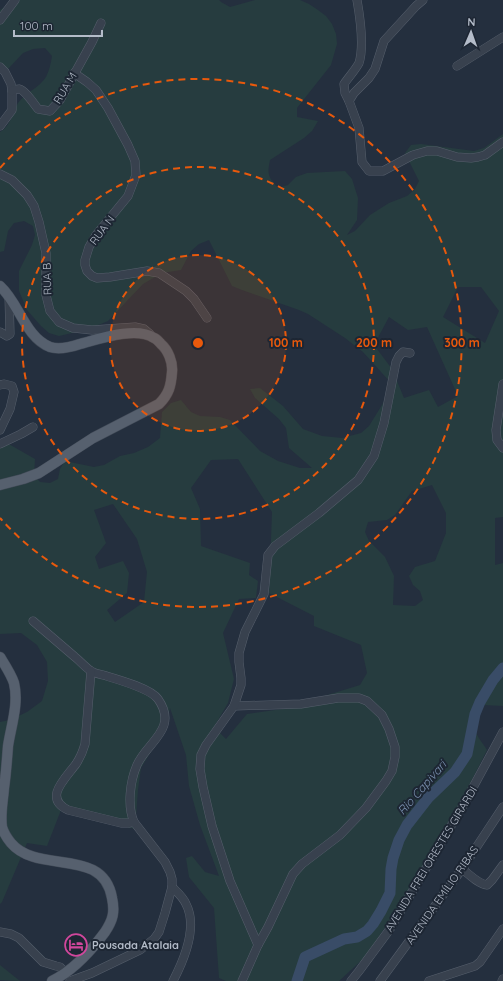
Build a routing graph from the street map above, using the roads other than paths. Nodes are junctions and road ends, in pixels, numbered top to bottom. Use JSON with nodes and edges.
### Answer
{"nodes":[{"id":1,"x":15,"y":0,"type":"edge"},
{"id":2,"x":357,"y":0,"type":"edge"},
{"id":3,"x":423,"y":0,"type":"edge"},
{"id":4,"x":0,"y":20,"type":"edge"},
{"id":5,"x":101,"y":23,"type":"dead end"},
{"id":6,"x":503,"y":37,"type":"edge"},
{"id":7,"x":457,"y":66,"type":"dead end"},
{"id":8,"x":0,"y":67,"type":"edge"},
{"id":9,"x":74,"y":73,"type":"junction"},
{"id":10,"x":12,"y":91,"type":"junction"},
{"id":11,"x":349,"y":101,"type":"junction"},
{"id":12,"x":0,"y":126,"type":"edge"},
{"id":13,"x":503,"y":142,"type":"edge"},
{"id":14,"x":0,"y":174,"type":"edge"},
{"id":15,"x":0,"y":286,"type":"edge"},
{"id":16,"x":9,"y":296,"type":"junction"},
{"id":17,"x":206,"y":318,"type":"dead end"},
{"id":18,"x":0,"y":332,"type":"edge"},
{"id":19,"x":154,"y":337,"type":"junction"},
{"id":20,"x":410,"y":353,"type":"dead end"},
{"id":21,"x":503,"y":384,"type":"edge"},
{"id":22,"x":0,"y":385,"type":"edge"},
{"id":23,"x":33,"y":427,"type":"dead end"},
{"id":24,"x":0,"y":430,"type":"edge"},
{"id":25,"x":0,"y":444,"type":"edge"},
{"id":26,"x":503,"y":448,"type":"edge"},
{"id":27,"x":0,"y":485,"type":"edge"},
{"id":28,"x":33,"y":621,"type":"dead end"},
{"id":29,"x":0,"y":657,"type":"edge"},
{"id":30,"x":92,"y":671,"type":"junction"},
{"id":31,"x":234,"y":706,"type":"junction"},
{"id":32,"x":503,"y":732,"type":"edge"},
{"id":33,"x":503,"y":807,"type":"edge"},
{"id":34,"x":134,"y":822,"type":"junction"},
{"id":35,"x":503,"y":865,"type":"edge"},
{"id":36,"x":462,"y":869,"type":"junction"},
{"id":37,"x":172,"y":887,"type":"junction"},
{"id":38,"x":503,"y":929,"type":"edge"},
{"id":39,"x":0,"y":932,"type":"edge"},
{"id":40,"x":258,"y":946,"type":"junction"},
{"id":41,"x":68,"y":977,"type":"edge"},
{"id":42,"x":52,"y":981,"type":"edge"},
{"id":43,"x":173,"y":981,"type":"edge"},
{"id":44,"x":242,"y":981,"type":"edge"},
{"id":45,"x":351,"y":981,"type":"edge"},
{"id":46,"x":380,"y":981,"type":"edge"},
{"id":47,"x":428,"y":981,"type":"edge"}],
"edges":[{"from":1,"to":4,"type":"street"},
{"from":2,"to":11,"type":"street"},
{"from":3,"to":11,"type":"street"},
{"from":5,"to":9,"type":"street","name":"RUA M"},
{"from":6,"to":7,"type":"street"},
{"from":8,"to":10,"type":"street"},
{"from":9,"to":10,"type":"street","name":"RUA M"},
{"from":9,"to":17,"type":"street","name":"RUA N"},
{"from":10,"to":12,"type":"street"},
{"from":11,"to":13,"type":"street"},
{"from":14,"to":19,"type":"street","name":"RUA B"},
{"from":15,"to":16,"type":"main road"},
{"from":16,"to":18,"type":"street"},
{"from":16,"to":19,"type":"main road"},
{"from":19,"to":27,"type":"main road"},
{"from":20,"to":31,"type":"street"},
{"from":21,"to":26,"type":"street"},
{"from":22,"to":24,"type":"street"},
{"from":23,"to":25,"type":"street"},
{"from":28,"to":30,"type":"street"},
{"from":29,"to":41,"type":"main road"},
{"from":30,"to":34,"type":"street"},
{"from":30,"to":34,"type":"street"},
{"from":31,"to":40,"type":"street"},
{"from":31,"to":40,"type":"street"},
{"from":32,"to":45,"type":"street","name":"AVENIDA FREI ORESTES GIRARDI"},
{"from":33,"to":36,"type":"street","name":"AVENIDA EMÍLIO RIBAS"},
{"from":34,"to":37,"type":"street"},
{"from":35,"to":36,"type":"street"},
{"from":36,"to":46,"type":"street","name":"AVENIDA EMÍLIO RIBAS"},
{"from":37,"to":41,"type":"street"},
{"from":37,"to":43,"type":"street"},
{"from":38,"to":47,"type":"street"},
{"from":39,"to":41,"type":"street"},
{"from":40,"to":44,"type":"street"},
{"from":41,"to":42,"type":"main road"}]}
